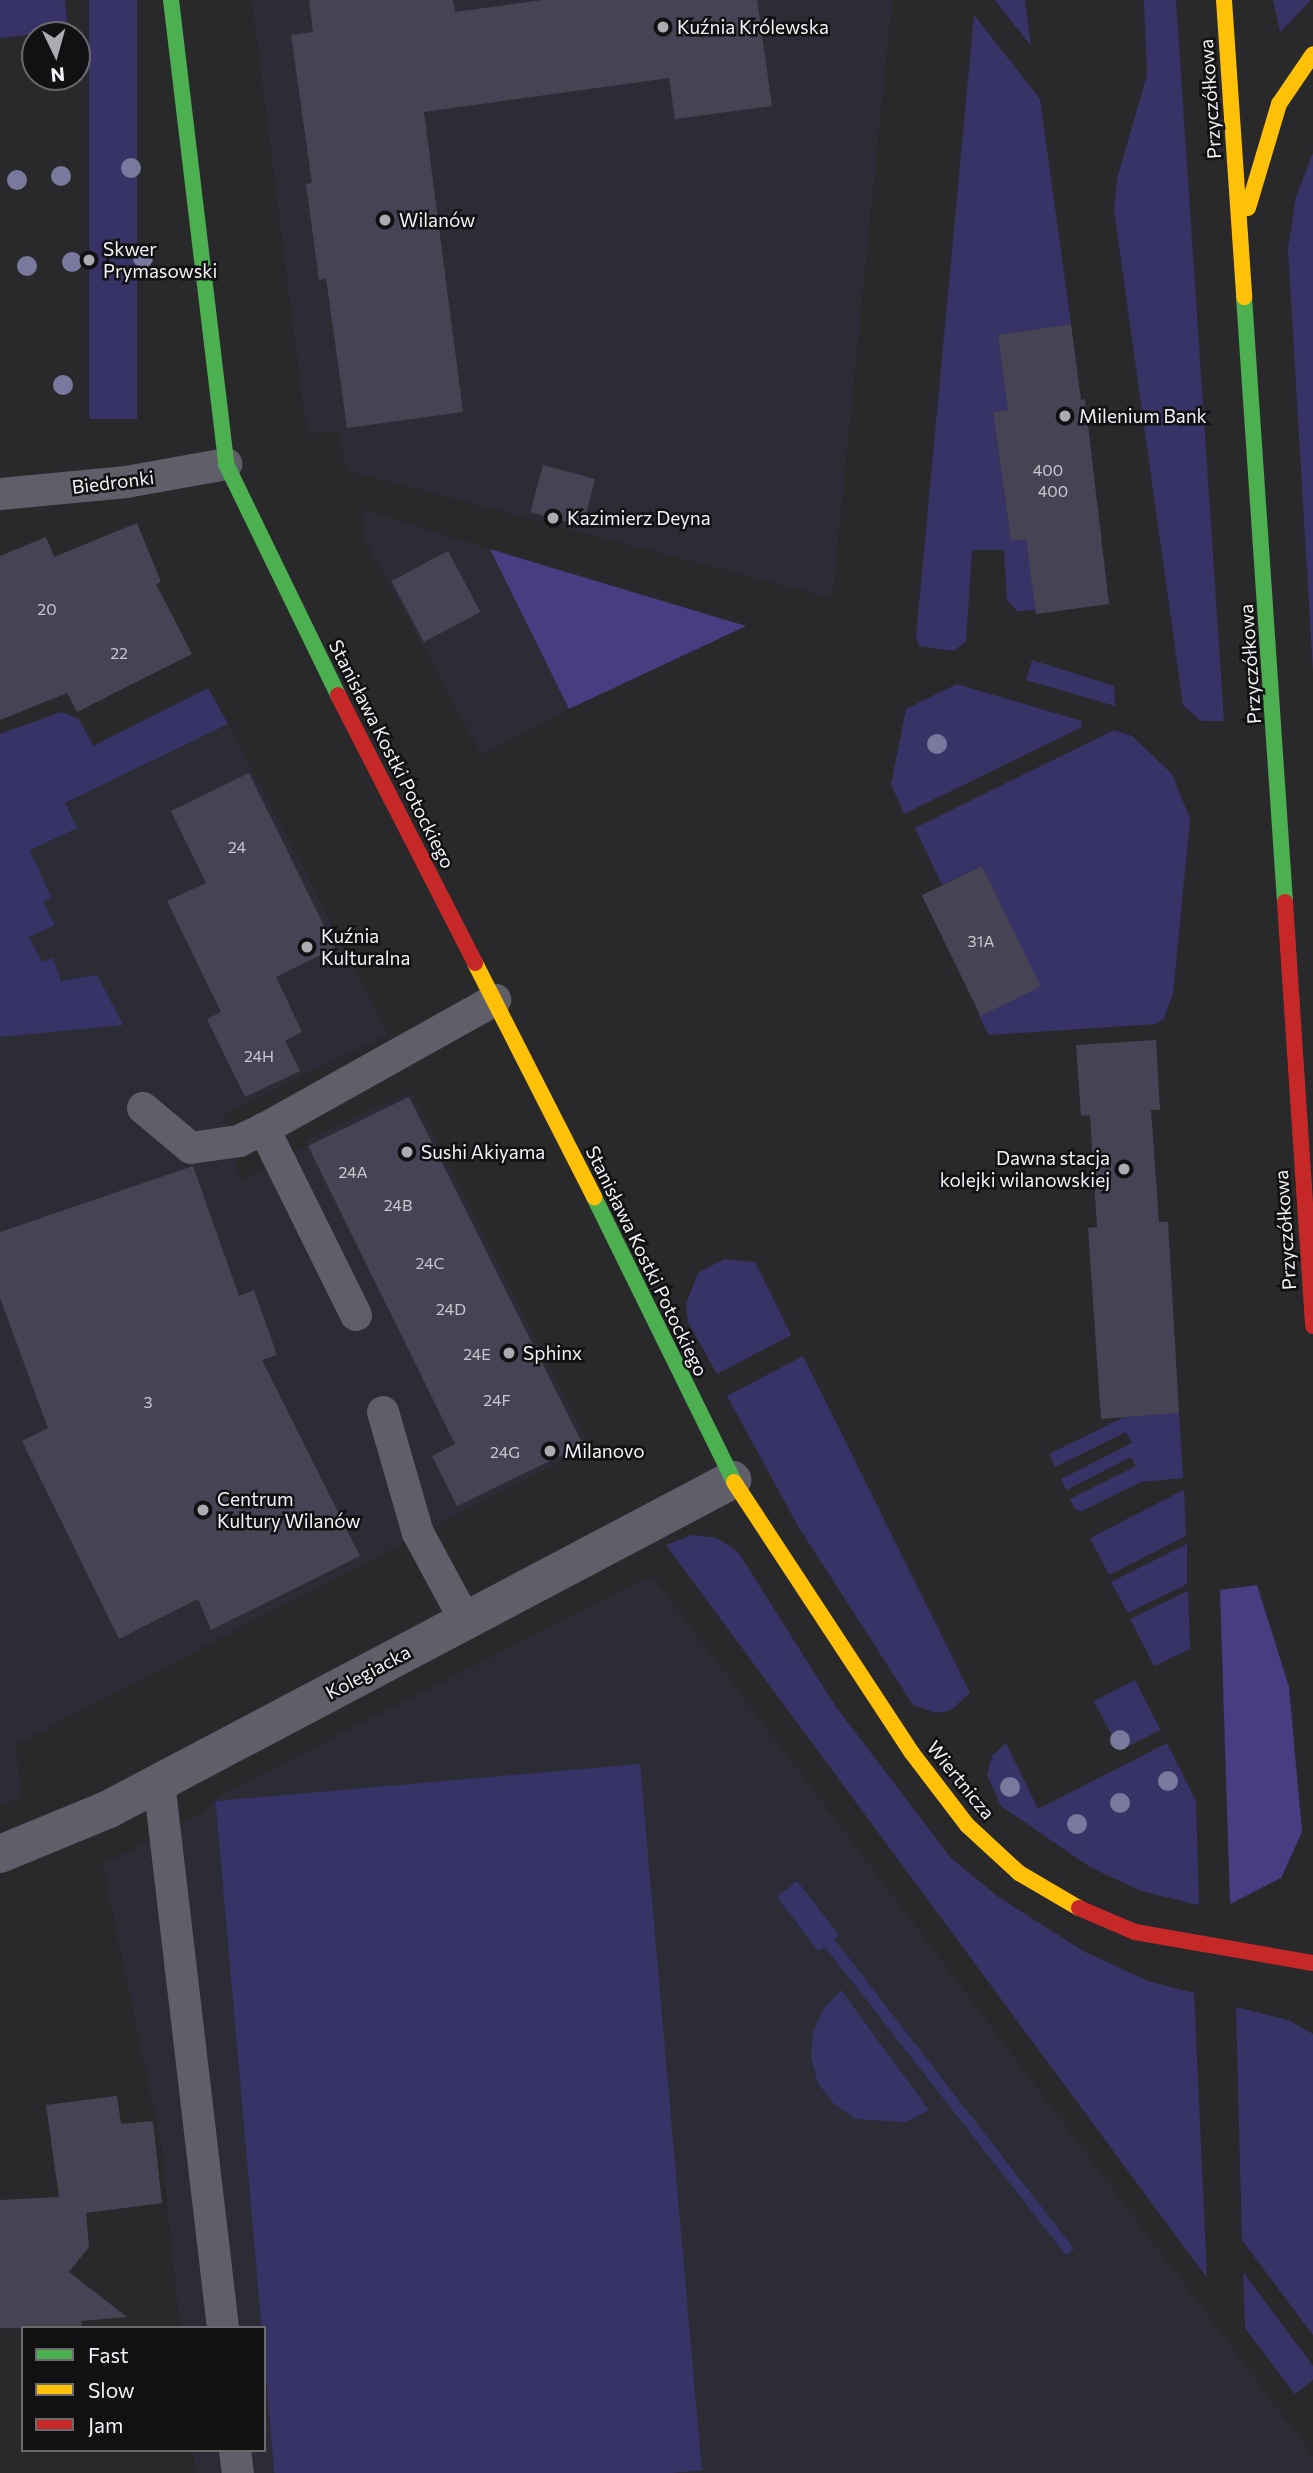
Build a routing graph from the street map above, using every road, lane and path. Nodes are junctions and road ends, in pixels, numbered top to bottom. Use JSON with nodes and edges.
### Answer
{"nodes":[{"id":1,"x":171,"y":0,"type":"edge"},
{"id":2,"x":1224,"y":0,"type":"edge"},
{"id":3,"x":1313,"y":54,"type":"edge"},
{"id":4,"x":1241,"y":230,"type":"junction"},
{"id":5,"x":226,"y":464,"type":"junction"},
{"id":6,"x":0,"y":494,"type":"edge"},
{"id":7,"x":495,"y":1000,"type":"junction"},
{"id":8,"x":143,"y":1108,"type":"dead end"},
{"id":9,"x":264,"y":1129,"type":"junction"},
{"id":10,"x":356,"y":1315,"type":"dead end"},
{"id":11,"x":1313,"y":1325,"type":"edge"},
{"id":12,"x":383,"y":1412,"type":"dead end"},
{"id":13,"x":732,"y":1480,"type":"junction"},
{"id":14,"x":465,"y":1620,"type":"junction"},
{"id":15,"x":159,"y":1782,"type":"junction"},
{"id":16,"x":0,"y":1854,"type":"edge"},
{"id":17,"x":1313,"y":1963,"type":"edge"},
{"id":18,"x":223,"y":2326,"type":"edge"},
{"id":19,"x":236,"y":2452,"type":"edge"},
{"id":20,"x":238,"y":2473,"type":"edge"}],
"edges":[{"from":1,"to":5,"type":"street","name":"Stanisława Kostki Potockiego"},
{"from":2,"to":4,"type":"street","name":"Przyczółkowa"},
{"from":3,"to":4,"type":"street"},
{"from":4,"to":11,"type":"street","name":"Przyczółkowa"},
{"from":5,"to":6,"type":"lane","name":"Biedronki"},
{"from":5,"to":7,"type":"street","name":"Stanisława Kostki Potockiego"},
{"from":7,"to":9,"type":"lane"},
{"from":7,"to":13,"type":"street","name":"Stanisława Kostki Potockiego"},
{"from":8,"to":9,"type":"lane"},
{"from":9,"to":10,"type":"lane"},
{"from":12,"to":14,"type":"lane"},
{"from":13,"to":14,"type":"street","name":"Kolegiacka"},
{"from":13,"to":17,"type":"street","name":"Wiertnicza"},
{"from":14,"to":15,"type":"street","name":"Kolegiacka"},
{"from":15,"to":16,"type":"street","name":"Kolegiacka"},
{"from":15,"to":18,"type":"lane"},
{"from":19,"to":20,"type":"lane"}]}
